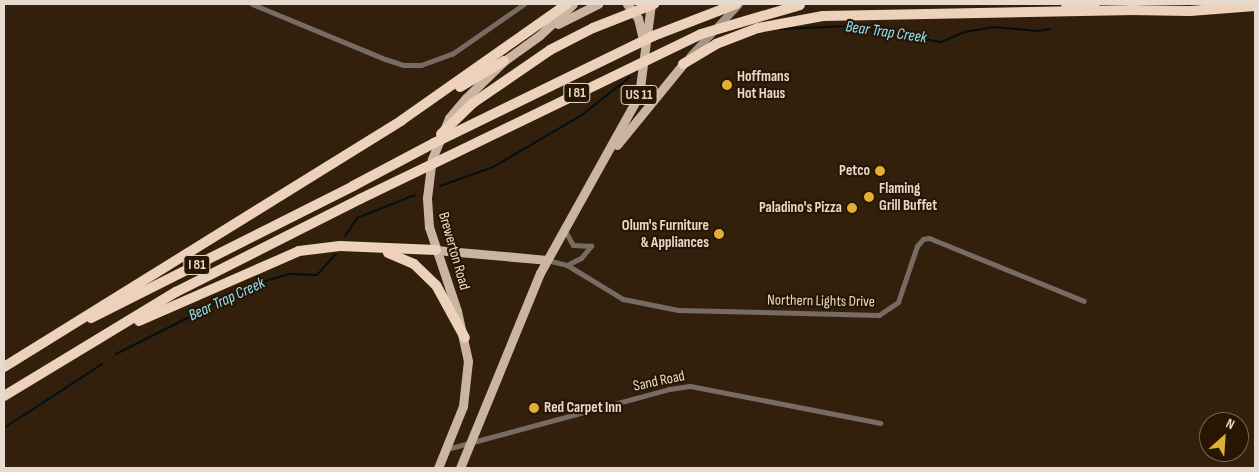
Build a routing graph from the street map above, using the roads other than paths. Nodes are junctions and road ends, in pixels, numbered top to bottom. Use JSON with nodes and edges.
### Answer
{"nodes":[{"id":1,"x":252,"y":4,"type":"edge"},
{"id":2,"x":524,"y":4,"type":"edge"},
{"id":3,"x":567,"y":4,"type":"edge"},
{"id":4,"x":573,"y":4,"type":"edge"},
{"id":5,"x":598,"y":4,"type":"edge"},
{"id":6,"x":627,"y":4,"type":"edge"},
{"id":7,"x":652,"y":4,"type":"edge"},
{"id":8,"x":738,"y":4,"type":"edge"},
{"id":9,"x":804,"y":4,"type":"edge"},
{"id":10,"x":1066,"y":4,"type":"edge"},
{"id":11,"x":1255,"y":6,"type":"edge"},
{"id":12,"x":1135,"y":10,"type":"junction"},
{"id":13,"x":540,"y":35,"type":"junction"},
{"id":14,"x":645,"y":50,"type":"junction"},
{"id":15,"x":504,"y":60,"type":"junction"},
{"id":16,"x":684,"y":64,"type":"junction"},
{"id":17,"x":402,"y":120,"type":"junction"},
{"id":18,"x":441,"y":134,"type":"junction"},
{"id":19,"x":594,"y":175,"type":"junction"},
{"id":20,"x":563,"y":228,"type":"junction"},
{"id":21,"x":361,"y":247,"type":"junction"},
{"id":22,"x":436,"y":250,"type":"junction"},
{"id":23,"x":547,"y":260,"type":"junction"},
{"id":24,"x":567,"y":265,"type":"junction"},
{"id":25,"x":1084,"y":301,"type":"dead end"},
{"id":26,"x":465,"y":338,"type":"junction"},
{"id":27,"x":40,"y":343,"type":"junction"},
{"id":28,"x":88,"y":345,"type":"junction"},
{"id":29,"x":4,"y":367,"type":"edge"},
{"id":30,"x":4,"y":396,"type":"edge"},
{"id":31,"x":880,"y":423,"type":"dead end"},
{"id":32,"x":470,"y":444,"type":"junction"},
{"id":33,"x":447,"y":449,"type":"junction"},
{"id":34,"x":438,"y":468,"type":"edge"},
{"id":35,"x":460,"y":468,"type":"edge"}],
"edges":[{"from":1,"to":2,"type":"street"},
{"from":3,"to":17,"type":"highway"},
{"from":4,"to":13,"type":"main road","name":"Brewerton Road"},
{"from":5,"to":13,"type":"main road"},
{"from":6,"to":14,"type":"main road"},
{"from":7,"to":14,"type":"main road","number":"US 11"},
{"from":7,"to":18,"type":"highway","bridge":true},
{"from":8,"to":16,"type":"main road"},
{"from":8,"to":27,"type":"highway","number":"I 81","bridge":true},
{"from":9,"to":28,"type":"highway","number":"I 81","bridge":true},
{"from":10,"to":12,"type":"highway"},
{"from":11,"to":12,"type":"highway"},
{"from":12,"to":16,"type":"highway"},
{"from":13,"to":15,"type":"main road","name":"Brewerton Road"},
{"from":14,"to":19,"type":"main road","number":"US 11"},
{"from":15,"to":17,"type":"highway"},
{"from":15,"to":18,"type":"main road","name":"Brewerton Road"},
{"from":16,"to":19,"type":"main road"},
{"from":17,"to":27,"type":"highway"},
{"from":18,"to":22,"type":"main road","name":"Brewerton Road"},
{"from":19,"to":20,"type":"main road","number":"US 11"},
{"from":20,"to":23,"type":"main road","number":"US 11"},
{"from":20,"to":24,"type":"street"},
{"from":21,"to":22,"type":"highway"},
{"from":21,"to":26,"type":"highway"},
{"from":21,"to":28,"type":"highway"},
{"from":22,"to":23,"type":"main road"},
{"from":22,"to":26,"type":"main road","name":"Brewerton Road"},
{"from":23,"to":24,"type":"street"},
{"from":23,"to":32,"type":"main road","number":"US 11"},
{"from":24,"to":25,"type":"street","name":"Northern Lights Drive"},
{"from":26,"to":33,"type":"main road","name":"Brewerton Road"},
{"from":27,"to":29,"type":"highway","number":"I 81"},
{"from":28,"to":30,"type":"highway","number":"I 81"},
{"from":31,"to":32,"type":"street","name":"Sand Road"},
{"from":32,"to":33,"type":"street","name":"Sand Road"},
{"from":32,"to":35,"type":"main road","number":"US 11"},
{"from":33,"to":34,"type":"main road","name":"Brewerton Road"}]}
